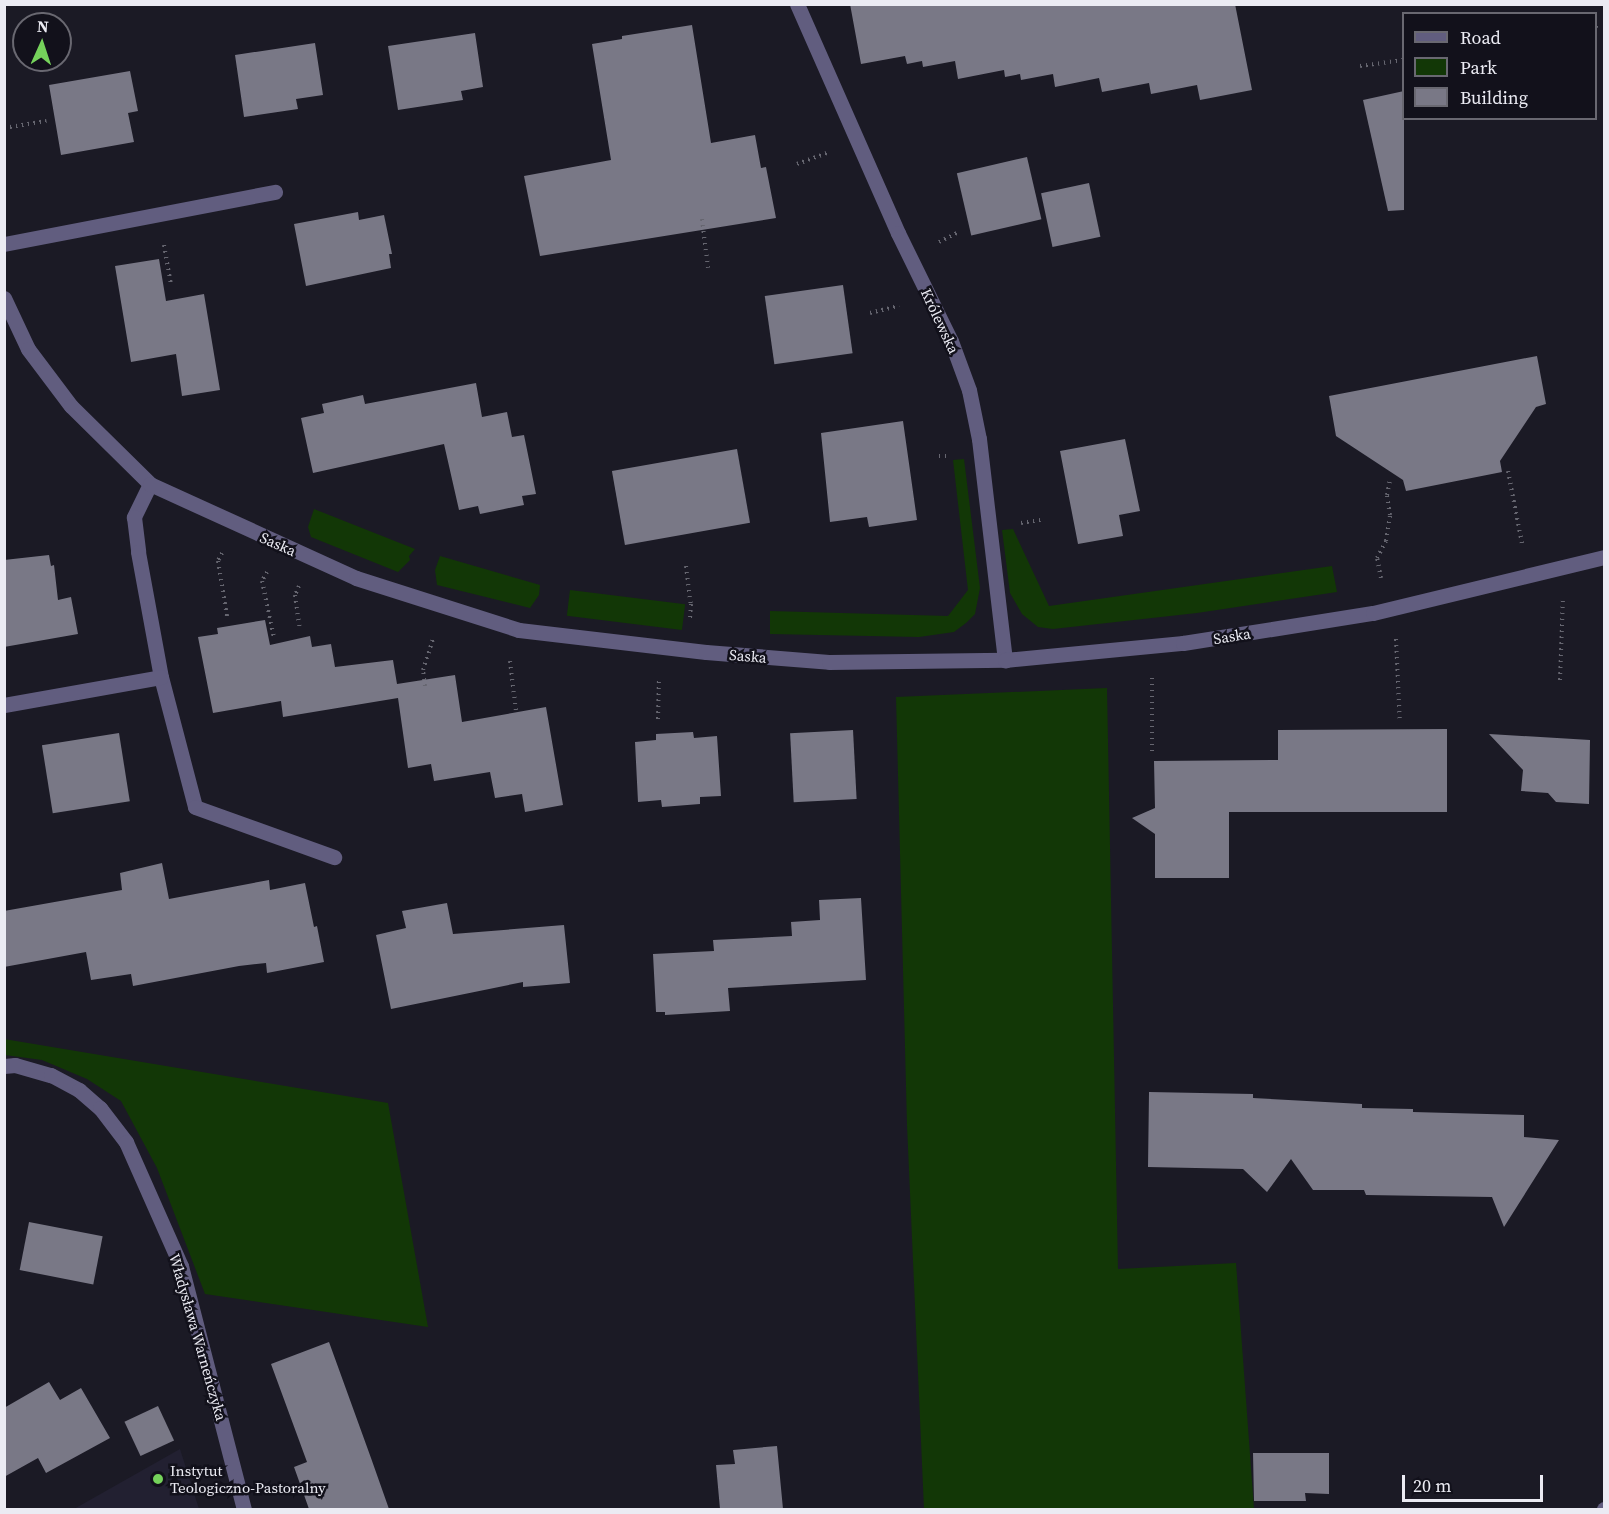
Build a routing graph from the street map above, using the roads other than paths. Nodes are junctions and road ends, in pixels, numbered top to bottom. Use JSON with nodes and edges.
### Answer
{"nodes":[{"id":1,"x":797,"y":4,"type":"edge"},
{"id":2,"x":275,"y":192,"type":"dead end"},
{"id":3,"x":4,"y":244,"type":"edge"},
{"id":4,"x":4,"y":298,"type":"edge"},
{"id":5,"x":150,"y":484,"type":"junction"},
{"id":6,"x":1605,"y":557,"type":"edge"},
{"id":7,"x":1005,"y":660,"type":"junction"},
{"id":8,"x":161,"y":676,"type":"junction"},
{"id":9,"x":4,"y":705,"type":"edge"},
{"id":10,"x":333,"y":857,"type":"dead end"},
{"id":11,"x":4,"y":1065,"type":"edge"},
{"id":12,"x":244,"y":1509,"type":"edge"}],
"edges":[{"from":1,"to":7,"type":"street","name":"Królewska"},
{"from":2,"to":3,"type":"street"},
{"from":4,"to":5,"type":"street","name":"Saska"},
{"from":5,"to":7,"type":"street","name":"Saska"},
{"from":5,"to":8,"type":"street"},
{"from":6,"to":7,"type":"street","name":"Saska"},
{"from":8,"to":9,"type":"street"},
{"from":8,"to":10,"type":"street"},
{"from":11,"to":12,"type":"street","name":"Władysława Warneńczyka"}]}
